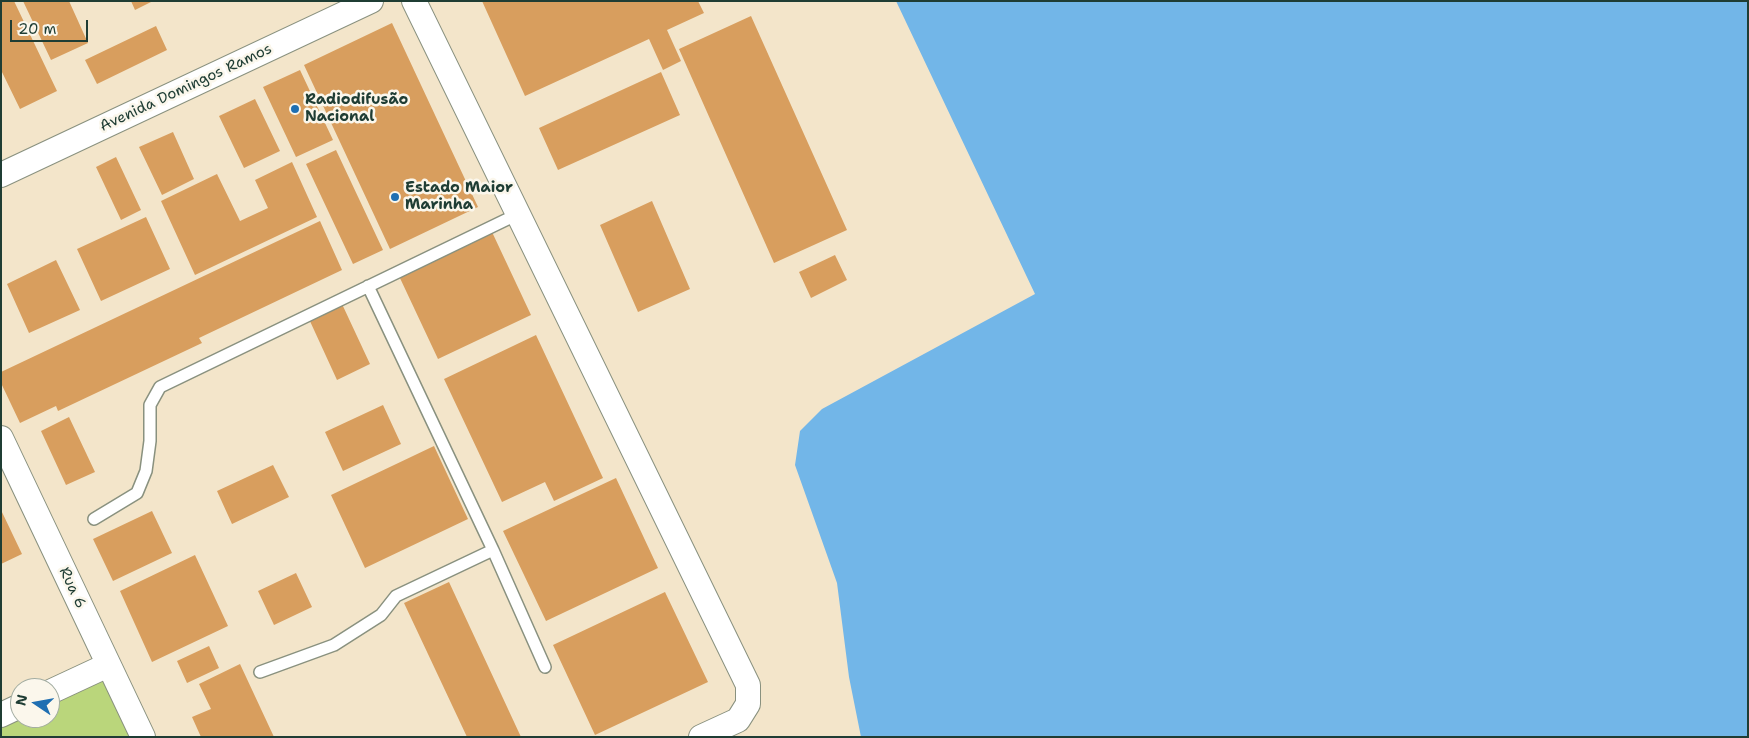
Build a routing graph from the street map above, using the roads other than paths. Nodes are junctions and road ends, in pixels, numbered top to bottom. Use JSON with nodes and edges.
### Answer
{"nodes":[{"id":1,"x":371,"y":1,"type":"edge"},
{"id":2,"x":414,"y":1,"type":"edge"},
{"id":3,"x":2,"y":174,"type":"edge"},
{"id":4,"x":518,"y":214,"type":"junction"},
{"id":5,"x":368,"y":286,"type":"junction"},
{"id":6,"x":1,"y":438,"type":"edge"},
{"id":7,"x":94,"y":519,"type":"dead end"},
{"id":8,"x":493,"y":550,"type":"junction"},
{"id":9,"x":108,"y":665,"type":"junction"},
{"id":10,"x":545,"y":668,"type":"dead end"},
{"id":11,"x":260,"y":672,"type":"dead end"},
{"id":12,"x":60,"y":687,"type":"edge"},
{"id":13,"x":143,"y":737,"type":"edge"},
{"id":14,"x":701,"y":737,"type":"edge"}],
"edges":[{"from":1,"to":3,"type":"street","name":"Avenida Domingos Ramos"},
{"from":2,"to":4,"type":"street"},
{"from":4,"to":5,"type":"lane"},
{"from":4,"to":14,"type":"street"},
{"from":5,"to":7,"type":"lane"},
{"from":5,"to":8,"type":"lane"},
{"from":6,"to":9,"type":"street","name":"Rua 6"},
{"from":8,"to":10,"type":"lane"},
{"from":8,"to":11,"type":"lane"},
{"from":9,"to":12,"type":"street"},
{"from":9,"to":13,"type":"street","name":"Rua 6"}]}
